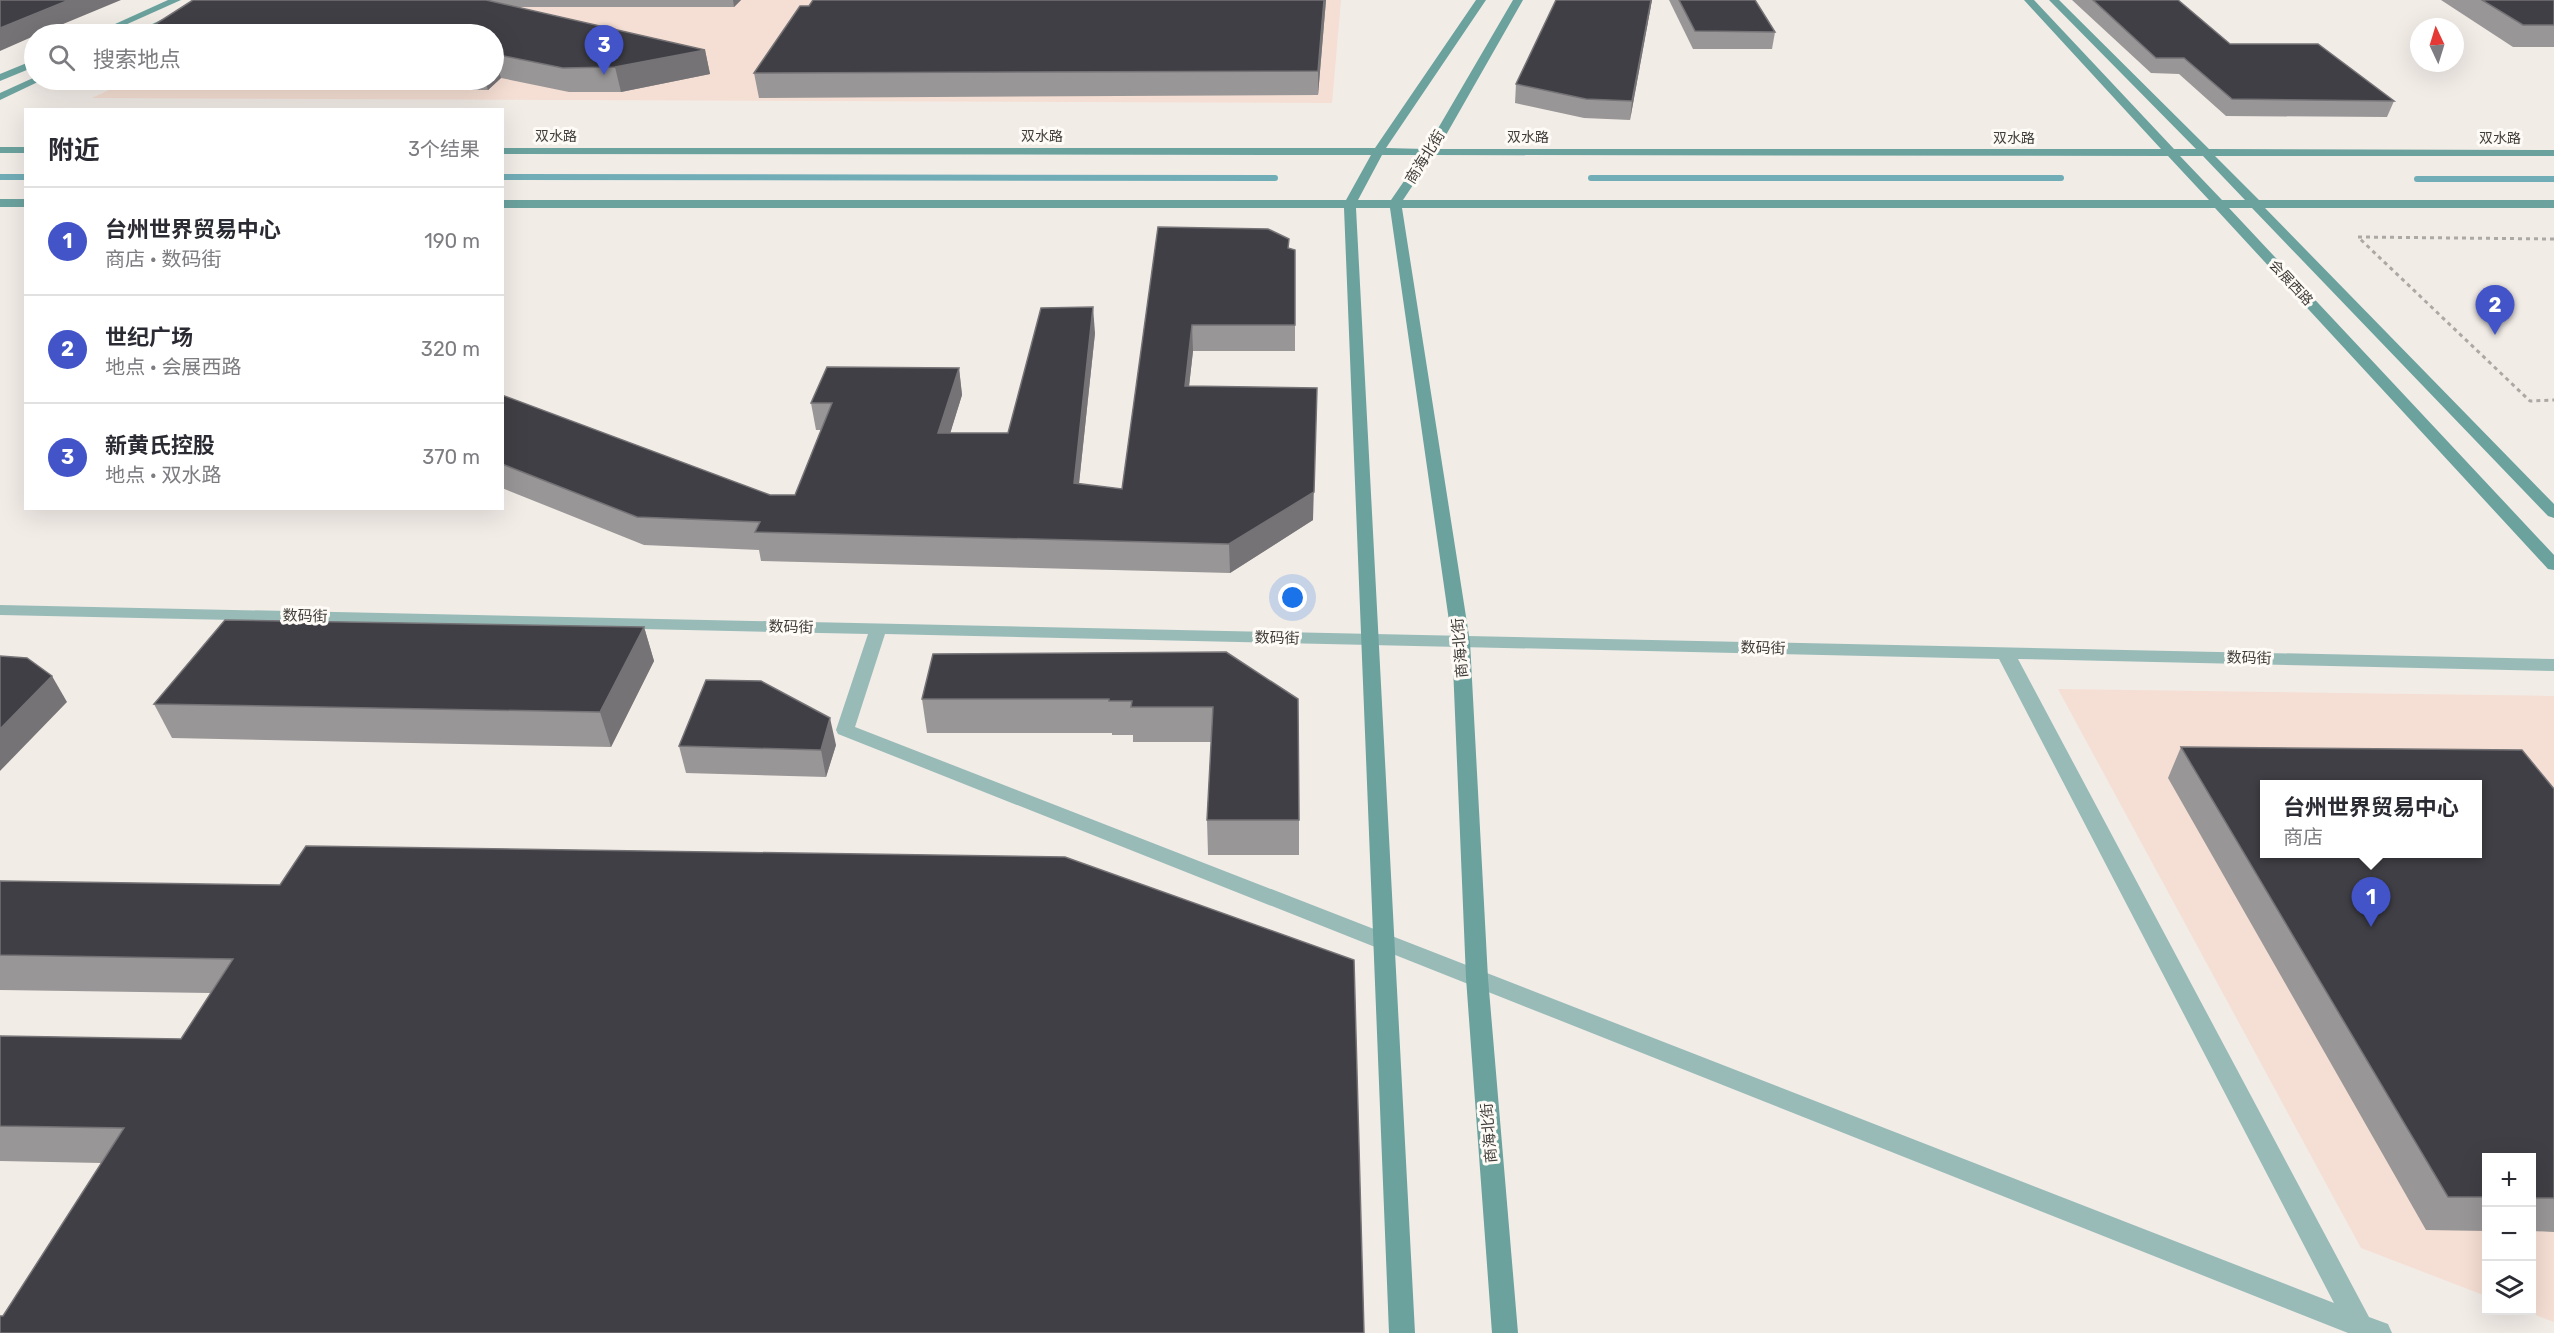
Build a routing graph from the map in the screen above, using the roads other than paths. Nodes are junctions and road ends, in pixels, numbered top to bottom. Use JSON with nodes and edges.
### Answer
{"nodes":[{"id":1,"x":176,"y":0,"type":"edge"},
{"id":2,"x":211,"y":0,"type":"edge"},
{"id":3,"x":1481,"y":0,"type":"edge"},
{"id":4,"x":1518,"y":0,"type":"edge"},
{"id":5,"x":2029,"y":0,"type":"edge"},
{"id":6,"x":2054,"y":0,"type":"edge"},
{"id":7,"x":121,"y":24,"type":"edge"},
{"id":8,"x":158,"y":24,"type":"edge"},
{"id":9,"x":24,"y":67,"type":"edge"},
{"id":10,"x":0,"y":78,"type":"edge"},
{"id":11,"x":24,"y":86,"type":"edge"},
{"id":12,"x":0,"y":96,"type":"edge"},
{"id":13,"x":0,"y":150,"type":"edge"},
{"id":14,"x":24,"y":150,"type":"edge"},
{"id":15,"x":504,"y":151,"type":"edge"},
{"id":16,"x":1378,"y":152,"type":"junction"},
{"id":17,"x":1430,"y":152,"type":"junction"},
{"id":18,"x":2170,"y":153,"type":"junction"},
{"id":19,"x":2206,"y":153,"type":"junction"},
{"id":20,"x":2554,"y":153,"type":"edge"},
{"id":21,"x":0,"y":203,"type":"edge"},
{"id":22,"x":24,"y":203,"type":"edge"},
{"id":23,"x":504,"y":204,"type":"edge"},
{"id":24,"x":1350,"y":204,"type":"junction"},
{"id":25,"x":1395,"y":204,"type":"junction"},
{"id":26,"x":2217,"y":204,"type":"junction"},
{"id":27,"x":2255,"y":204,"type":"junction"},
{"id":28,"x":2554,"y":204,"type":"edge"},
{"id":29,"x":2554,"y":513,"type":"edge"},
{"id":30,"x":2554,"y":565,"type":"edge"},
{"id":31,"x":0,"y":609,"type":"edge"},
{"id":32,"x":878,"y":629,"type":"junction"},
{"id":33,"x":1369,"y":640,"type":"junction"},
{"id":34,"x":1461,"y":642,"type":"junction"},
{"id":35,"x":2005,"y":652,"type":"junction"},
{"id":36,"x":2554,"y":665,"type":"edge"},
{"id":37,"x":1386,"y":943,"type":"junction"},
{"id":38,"x":1476,"y":978,"type":"junction"},
{"id":39,"x":2367,"y":1330,"type":"edge"},
{"id":40,"x":1402,"y":1333,"type":"edge"},
{"id":41,"x":1505,"y":1333,"type":"edge"}],
"edges":[{"from":1,"to":7,"type":"main road"},
{"from":2,"to":8,"type":"main road"},
{"from":3,"to":16,"type":"main road"},
{"from":4,"to":17,"type":"main road","name":"商海北街"},
{"from":5,"to":18,"type":"main road","name":"会展西路"},
{"from":6,"to":19,"type":"main road","name":"会展西路"},
{"from":9,"to":10,"type":"main road"},
{"from":11,"to":12,"type":"main road"},
{"from":13,"to":14,"type":"main road"},
{"from":15,"to":16,"type":"main road","name":"双水路"},
{"from":16,"to":17,"type":"main road","name":"双水路"},
{"from":16,"to":24,"type":"main road"},
{"from":17,"to":18,"type":"main road","name":"双水路"},
{"from":17,"to":25,"type":"main road","name":"商海北街"},
{"from":18,"to":19,"type":"main road","name":"双水路"},
{"from":18,"to":26,"type":"main road","name":"会展西路"},
{"from":19,"to":20,"type":"main road","name":"双水路"},
{"from":19,"to":27,"type":"main road","name":"会展西路"},
{"from":21,"to":22,"type":"main road"},
{"from":23,"to":24,"type":"main road"},
{"from":24,"to":25,"type":"main road"},
{"from":24,"to":33,"type":"main road"},
{"from":25,"to":26,"type":"main road"},
{"from":25,"to":34,"type":"main road","name":"商海北街"},
{"from":26,"to":27,"type":"main road"},
{"from":26,"to":30,"type":"main road","name":"会展西路"},
{"from":27,"to":28,"type":"main road"},
{"from":27,"to":29,"type":"main road","name":"会展西路"},
{"from":31,"to":32,"type":"street","name":"数码街"},
{"from":32,"to":33,"type":"street","name":"数码街"},
{"from":32,"to":37,"type":"street"},
{"from":33,"to":34,"type":"street","name":"数码街"},
{"from":33,"to":37,"type":"main road"},
{"from":34,"to":35,"type":"street","name":"数码街"},
{"from":34,"to":38,"type":"main road","name":"商海北街"},
{"from":35,"to":36,"type":"street","name":"数码街"},
{"from":35,"to":39,"type":"street"},
{"from":37,"to":38,"type":"street"},
{"from":37,"to":40,"type":"main road"},
{"from":38,"to":39,"type":"street"},
{"from":38,"to":41,"type":"main road","name":"商海北街"}]}
